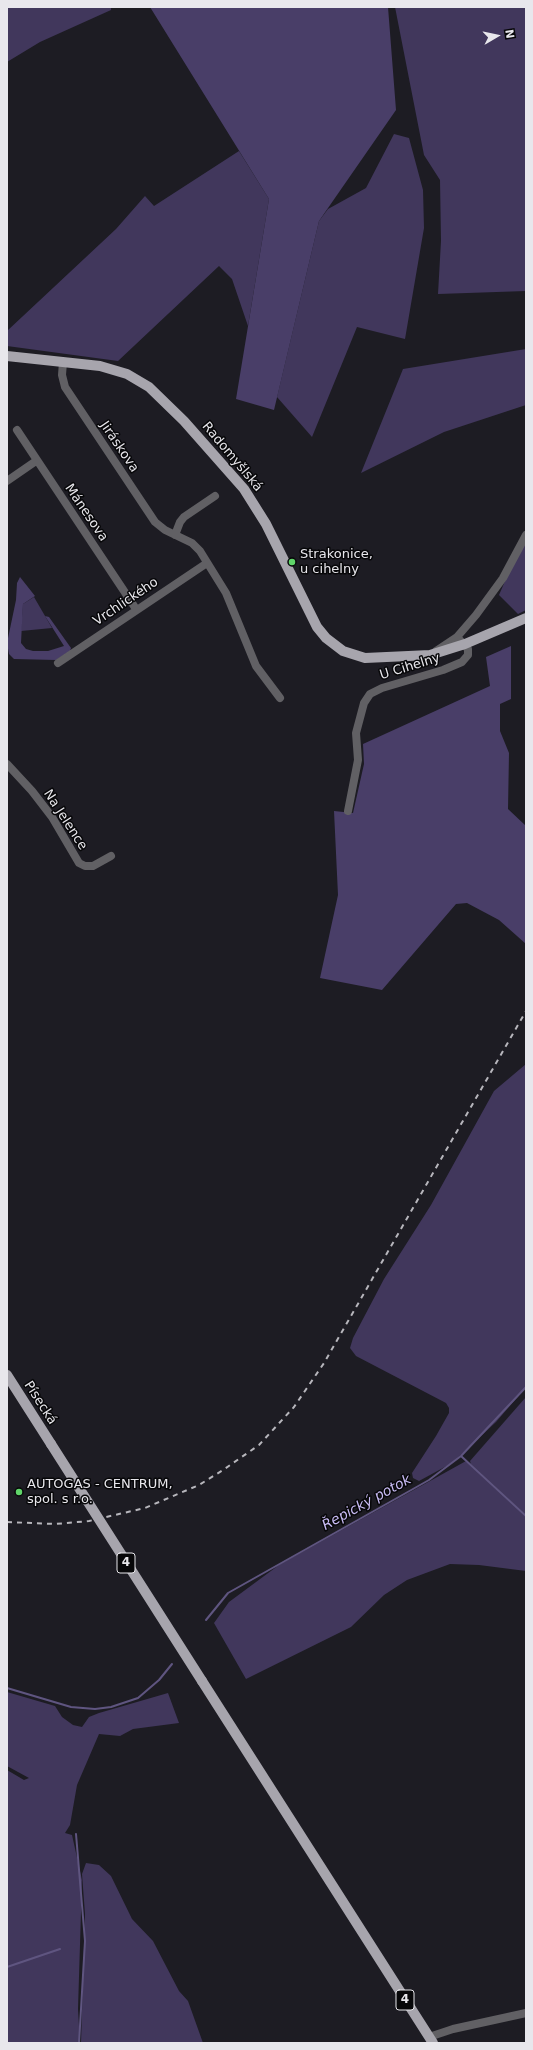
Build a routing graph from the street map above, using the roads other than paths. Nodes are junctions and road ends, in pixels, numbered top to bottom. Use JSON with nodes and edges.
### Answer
{"nodes":[{"id":1,"x":7,"y":356,"type":"edge"},
{"id":2,"x":63,"y":362,"type":"junction"},
{"id":3,"x":17,"y":430,"type":"dead end"},
{"id":4,"x":36,"y":461,"type":"junction"},
{"id":5,"x":7,"y":481,"type":"edge"},
{"id":6,"x":215,"y":496,"type":"dead end"},
{"id":7,"x":175,"y":535,"type":"junction"},
{"id":8,"x":526,"y":535,"type":"edge"},
{"id":9,"x":207,"y":563,"type":"junction"},
{"id":10,"x":136,"y":609,"type":"junction"},
{"id":11,"x":526,"y":618,"type":"edge"},
{"id":12,"x":458,"y":637,"type":"junction"},
{"id":13,"x":465,"y":644,"type":"junction"},
{"id":14,"x":430,"y":655,"type":"junction"},
{"id":15,"x":58,"y":663,"type":"dead end"},
{"id":16,"x":280,"y":698,"type":"dead end"},
{"id":17,"x":7,"y":764,"type":"edge"},
{"id":18,"x":348,"y":811,"type":"dead end"},
{"id":19,"x":111,"y":856,"type":"dead end"},
{"id":20,"x":7,"y":1375,"type":"edge"},
{"id":21,"x":526,"y":2013,"type":"edge"},
{"id":22,"x":431,"y":2040,"type":"edge"}],
"edges":[{"from":1,"to":2,"type":"main road","name":"Radomyšlská"},
{"from":2,"to":7,"type":"street","name":"Jiráskova"},
{"from":2,"to":14,"type":"main road","name":"Radomyšlská"},
{"from":3,"to":4,"type":"street","name":"Mánesova"},
{"from":4,"to":5,"type":"street"},
{"from":4,"to":10,"type":"street","name":"Mánesova"},
{"from":6,"to":7,"type":"street"},
{"from":7,"to":9,"type":"street","name":"Jiráskova"},
{"from":8,"to":12,"type":"street"},
{"from":9,"to":10,"type":"street","name":"Vrchlického"},
{"from":9,"to":16,"type":"street","name":"Jiráskova"},
{"from":10,"to":15,"type":"street","name":"Vrchlického"},
{"from":11,"to":13,"type":"main road","name":"Radomyšlská"},
{"from":12,"to":13,"type":"street"},
{"from":12,"to":14,"type":"street"},
{"from":13,"to":14,"type":"main road","name":"Radomyšlská"},
{"from":13,"to":18,"type":"street","name":"U Cihelny"},
{"from":17,"to":19,"type":"street","name":"Na Jelence"},
{"from":20,"to":22,"type":"main road","name":"Písecká","number":"4","bridge":true},
{"from":21,"to":22,"type":"street"}]}
